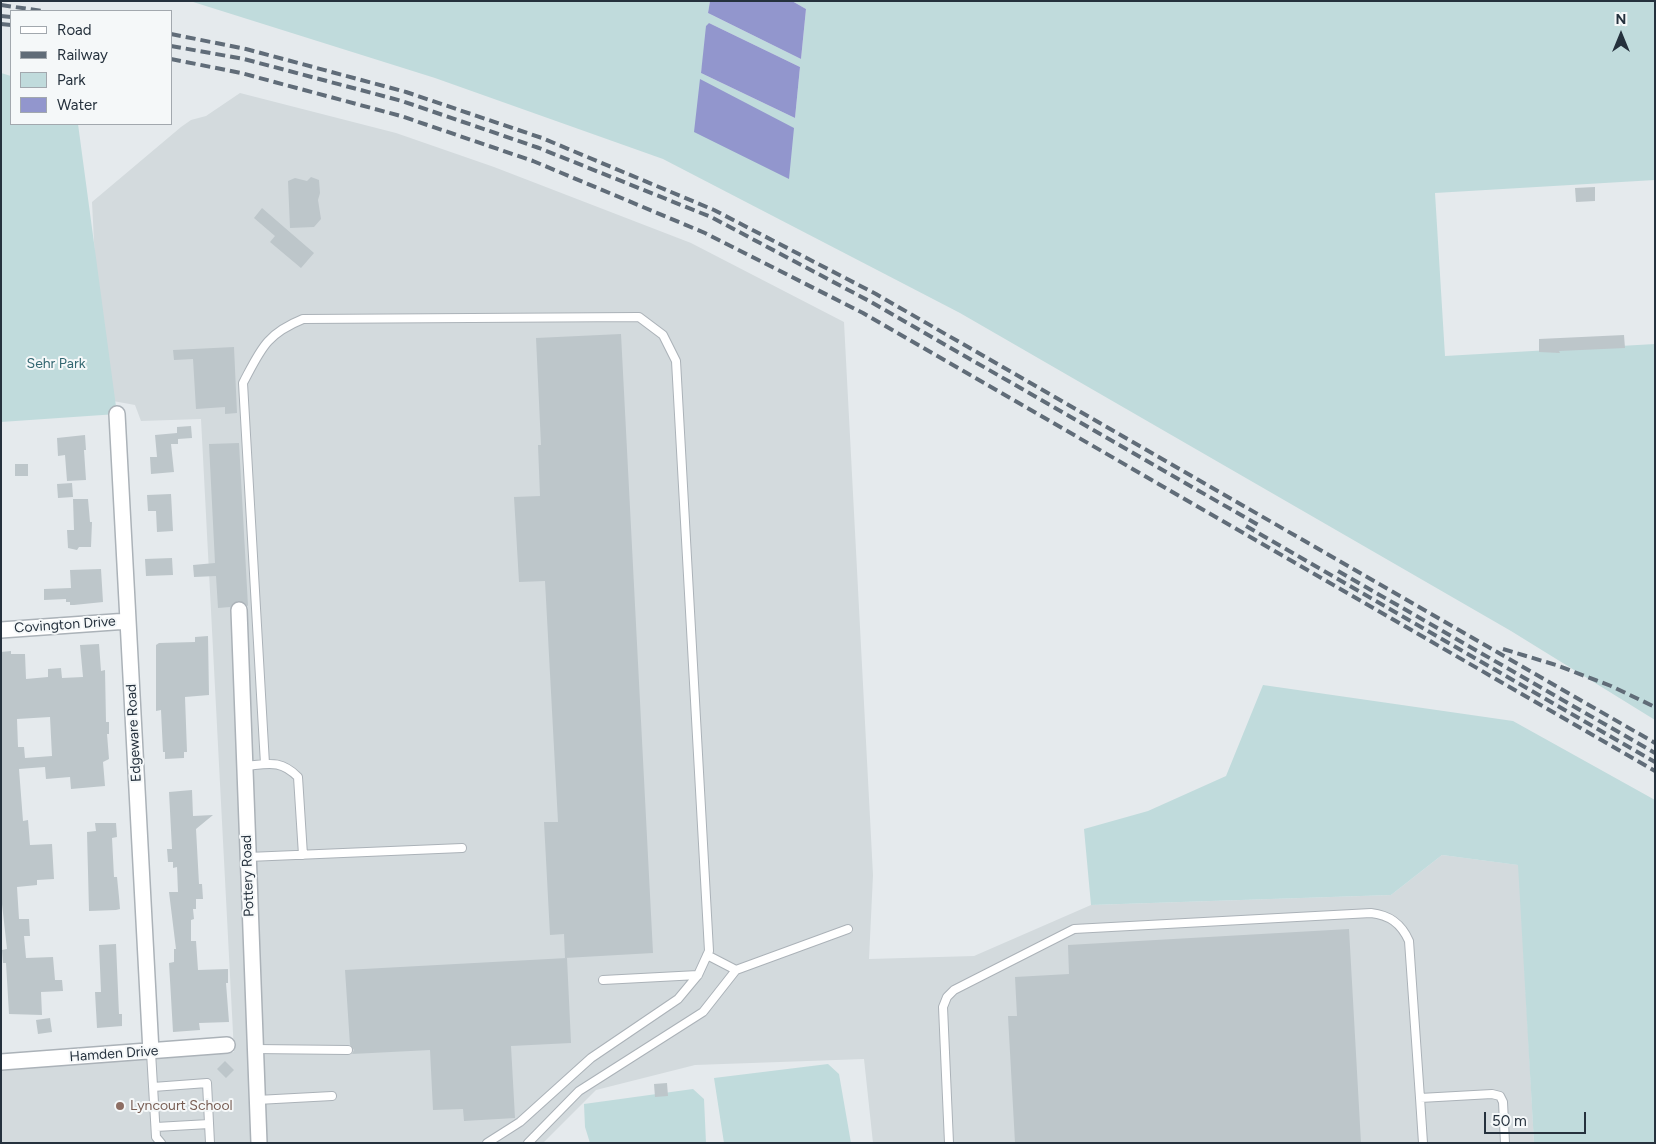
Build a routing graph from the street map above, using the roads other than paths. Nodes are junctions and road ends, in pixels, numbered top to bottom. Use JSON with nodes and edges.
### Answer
{"nodes":[{"id":1,"x":117,"y":414,"type":"dead end"},
{"id":2,"x":239,"y":610,"type":"dead end"},
{"id":3,"x":128,"y":621,"type":"junction"},
{"id":4,"x":1,"y":630,"type":"edge"},
{"id":5,"x":266,"y":764,"type":"junction"},
{"id":6,"x":244,"y":766,"type":"junction"},
{"id":7,"x":462,"y":848,"type":"dead end"},
{"id":8,"x":303,"y":855,"type":"junction"},
{"id":9,"x":248,"y":857,"type":"junction"},
{"id":10,"x":848,"y":928,"type":"dead end"},
{"id":11,"x":707,"y":955,"type":"junction"},
{"id":12,"x":736,"y":970,"type":"junction"},
{"id":13,"x":698,"y":975,"type":"junction"},
{"id":14,"x":603,"y":980,"type":"dead end"},
{"id":15,"x":227,"y":1045,"type":"dead end"},
{"id":16,"x":255,"y":1049,"type":"junction"},
{"id":17,"x":348,"y":1050,"type":"dead end"},
{"id":18,"x":151,"y":1052,"type":"junction"},
{"id":19,"x":1,"y":1062,"type":"edge"},
{"id":20,"x":153,"y":1087,"type":"junction"},
{"id":21,"x":332,"y":1096,"type":"dead end"},
{"id":22,"x":1420,"y":1098,"type":"junction"},
{"id":23,"x":257,"y":1100,"type":"junction"},
{"id":24,"x":209,"y":1124,"type":"junction"},
{"id":25,"x":156,"y":1127,"type":"junction"},
{"id":26,"x":161,"y":1143,"type":"edge"},
{"id":27,"x":210,"y":1143,"type":"edge"},
{"id":28,"x":259,"y":1143,"type":"edge"},
{"id":29,"x":487,"y":1143,"type":"edge"},
{"id":30,"x":528,"y":1143,"type":"edge"},
{"id":31,"x":949,"y":1143,"type":"edge"},
{"id":32,"x":1423,"y":1143,"type":"edge"},
{"id":33,"x":1506,"y":1143,"type":"edge"}],
"edges":[{"from":1,"to":3,"type":"street","name":"Edgeware Road"},
{"from":2,"to":6,"type":"street","name":"Pottery Road"},
{"from":3,"to":4,"type":"street","name":"Covington Drive"},
{"from":3,"to":18,"type":"street","name":"Edgeware Road"},
{"from":5,"to":6,"type":"lane"},
{"from":5,"to":8,"type":"lane"},
{"from":5,"to":11,"type":"lane"},
{"from":6,"to":9,"type":"street","name":"Pottery Road"},
{"from":7,"to":8,"type":"lane"},
{"from":8,"to":9,"type":"lane"},
{"from":9,"to":16,"type":"street","name":"Pottery Road"},
{"from":10,"to":12,"type":"lane"},
{"from":11,"to":12,"type":"lane"},
{"from":11,"to":13,"type":"lane"},
{"from":12,"to":30,"type":"lane"},
{"from":13,"to":14,"type":"lane"},
{"from":13,"to":29,"type":"lane"},
{"from":15,"to":18,"type":"street","name":"Hamden Drive"},
{"from":16,"to":17,"type":"lane"},
{"from":16,"to":23,"type":"street","name":"Pottery Road"},
{"from":18,"to":19,"type":"street","name":"Hamden Drive"},
{"from":18,"to":20,"type":"lane"},
{"from":20,"to":24,"type":"lane"},
{"from":20,"to":25,"type":"lane"},
{"from":21,"to":23,"type":"lane"},
{"from":22,"to":31,"type":"lane"},
{"from":22,"to":32,"type":"lane"},
{"from":22,"to":33,"type":"lane"},
{"from":23,"to":28,"type":"street","name":"Pottery Road"},
{"from":24,"to":25,"type":"lane"},
{"from":24,"to":27,"type":"lane"},
{"from":25,"to":26,"type":"lane"}]}
